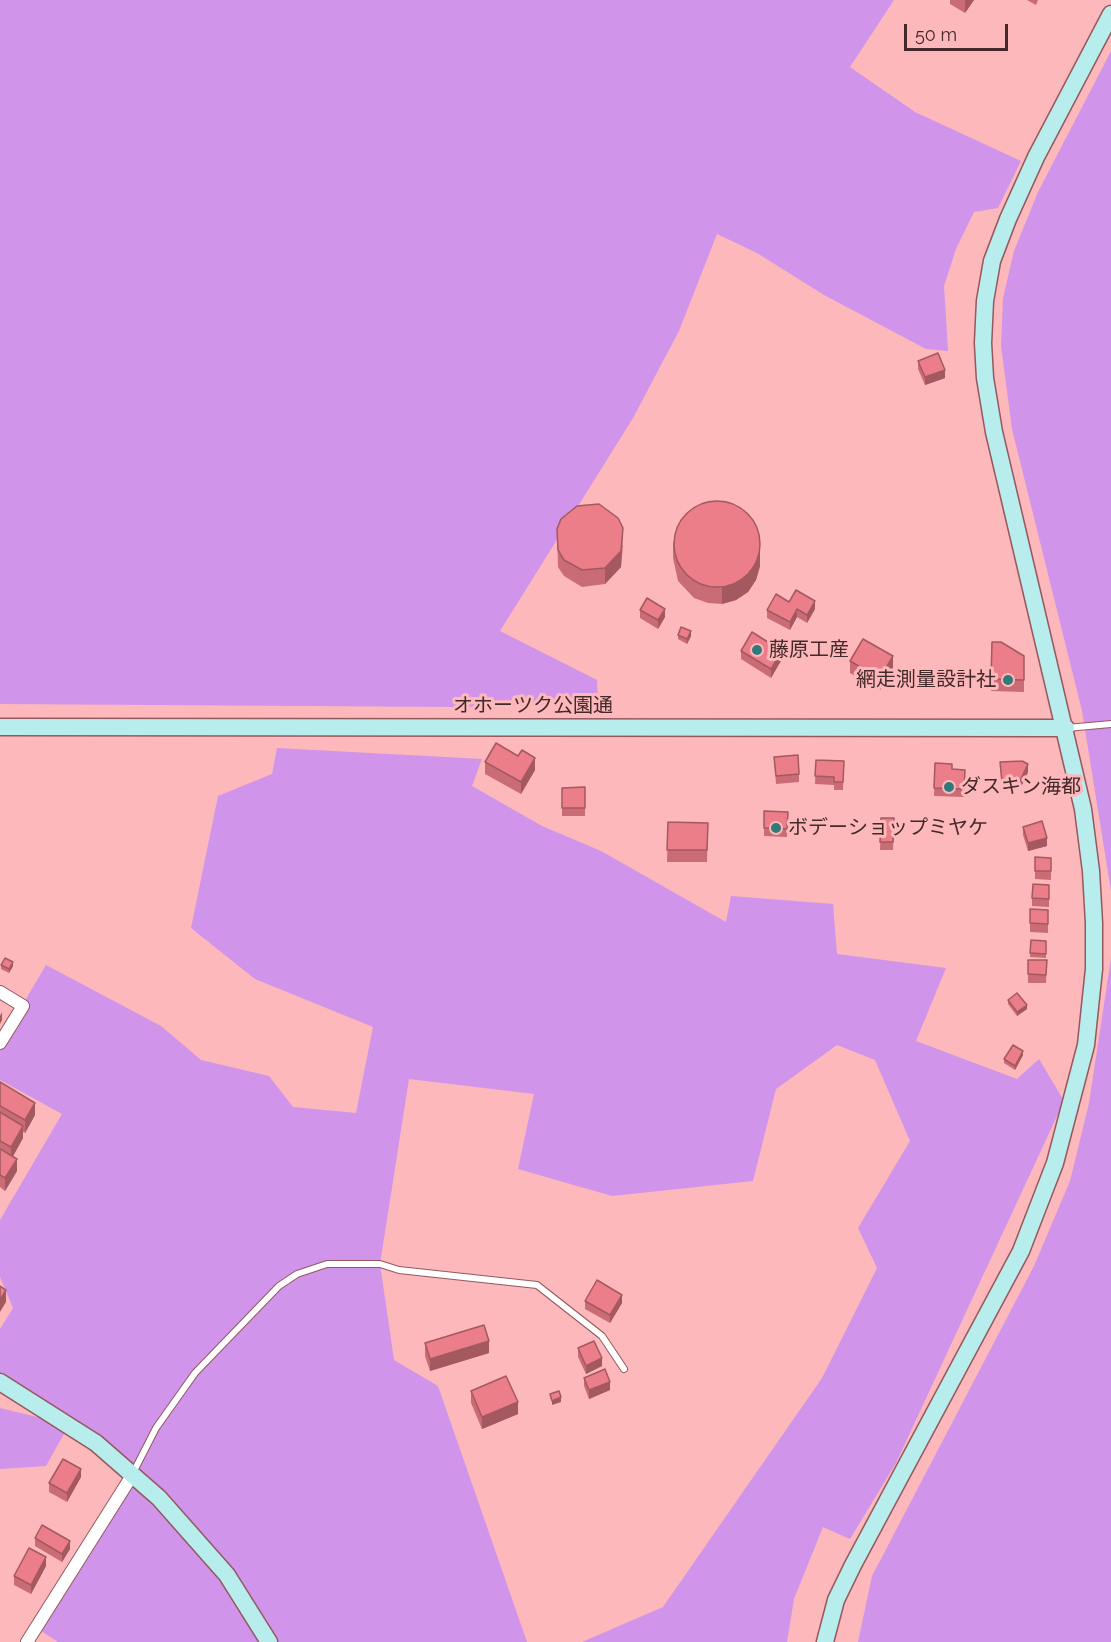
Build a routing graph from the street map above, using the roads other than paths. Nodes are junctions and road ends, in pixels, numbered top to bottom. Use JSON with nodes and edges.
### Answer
{"nodes":[{"id":1,"x":1111,"y":14,"type":"edge"},
{"id":2,"x":1111,"y":724,"type":"edge"},
{"id":3,"x":0,"y":727,"type":"edge"},
{"id":4,"x":1066,"y":728,"type":"junction"},
{"id":5,"x":0,"y":992,"type":"edge"},
{"id":6,"x":0,"y":1043,"type":"edge"},
{"id":7,"x":624,"y":1369,"type":"dead end"},
{"id":8,"x":0,"y":1382,"type":"edge"},
{"id":9,"x":133,"y":1474,"type":"junction"},
{"id":10,"x":27,"y":1642,"type":"edge"},
{"id":11,"x":269,"y":1642,"type":"edge"},
{"id":12,"x":825,"y":1642,"type":"edge"}],
"edges":[{"from":1,"to":4,"type":"street"},
{"from":2,"to":4,"type":"lane"},
{"from":3,"to":4,"type":"street","name":"オホーツク公園通"},
{"from":4,"to":12,"type":"street"},
{"from":5,"to":6,"type":"street"},
{"from":7,"to":9,"type":"lane"},
{"from":8,"to":9,"type":"street"},
{"from":9,"to":10,"type":"street"},
{"from":9,"to":11,"type":"street"}]}
